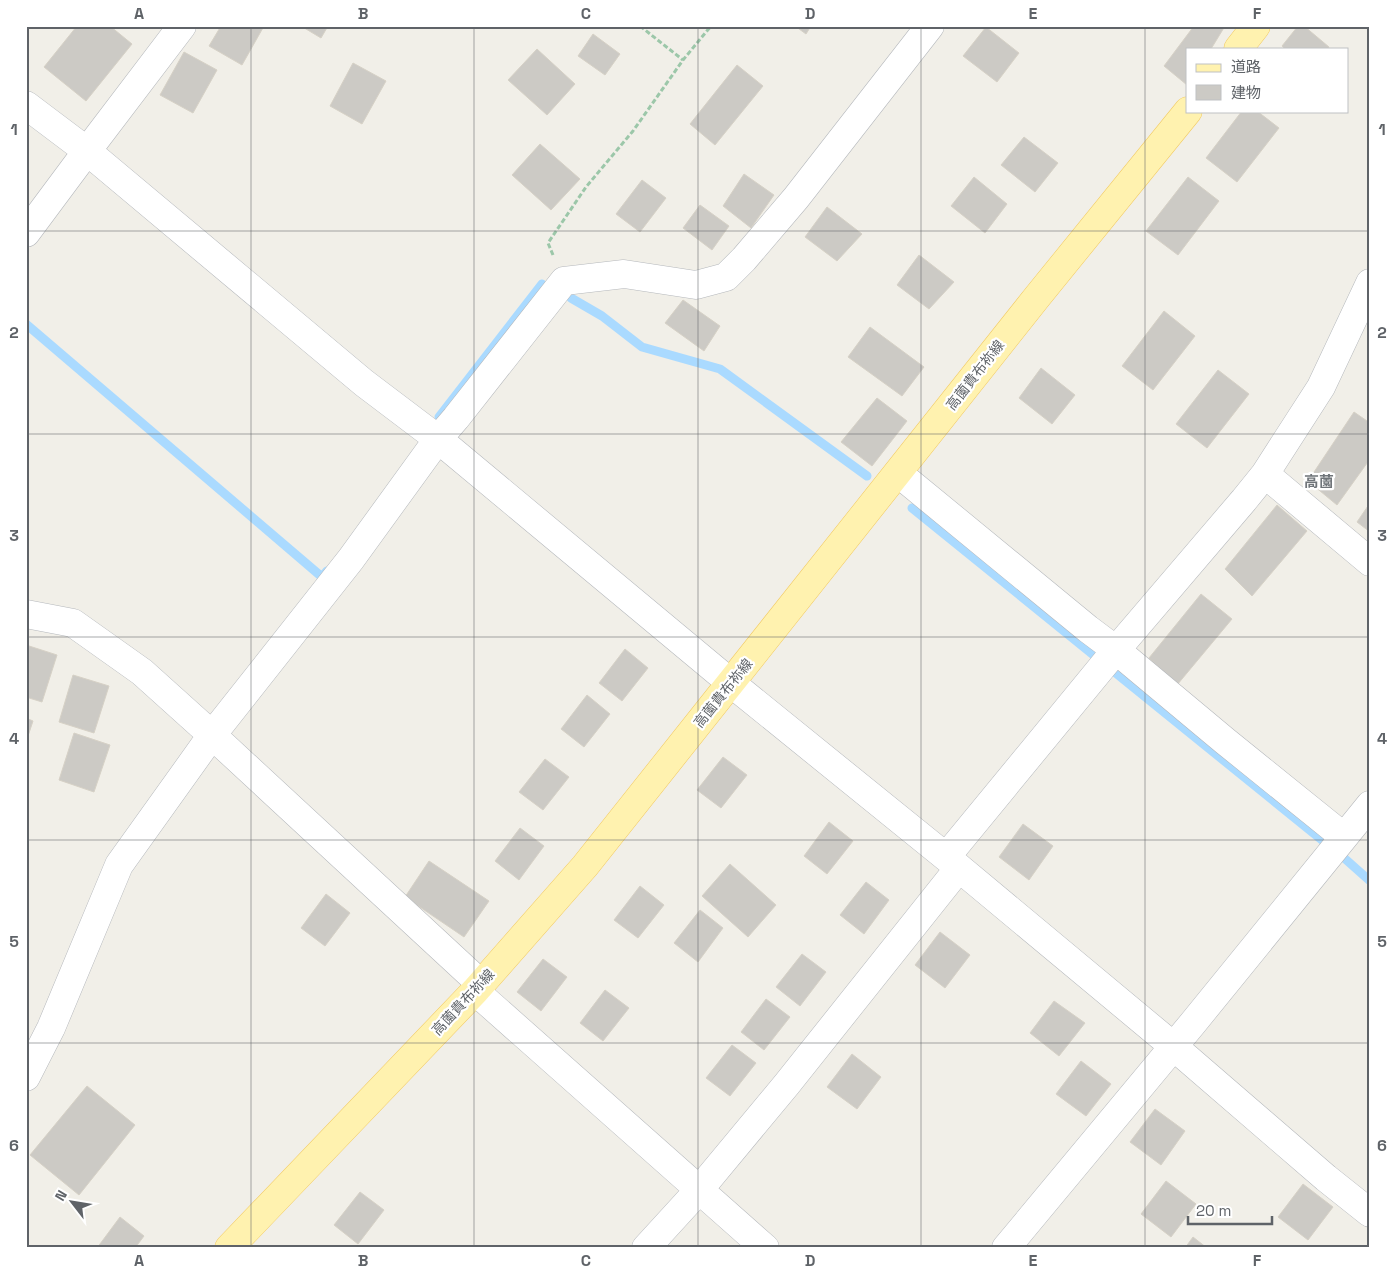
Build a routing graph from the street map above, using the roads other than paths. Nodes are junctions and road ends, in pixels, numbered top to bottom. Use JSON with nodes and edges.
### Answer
{"nodes":[{"id":1,"x":182,"y":26,"type":"edge"},
{"id":2,"x":930,"y":26,"type":"edge"},
{"id":3,"x":1256,"y":26,"type":"edge"},
{"id":4,"x":1239,"y":48,"type":"edge"},
{"id":5,"x":26,"y":105,"type":"edge"},
{"id":6,"x":1187,"y":112,"type":"edge"},
{"id":7,"x":87,"y":151,"type":"junction"},
{"id":8,"x":26,"y":233,"type":"edge"},
{"id":9,"x":1370,"y":283,"type":"edge"},
{"id":10,"x":438,"y":439,"type":"junction"},
{"id":11,"x":898,"y":473,"type":"junction"},
{"id":12,"x":1265,"y":474,"type":"junction"},
{"id":13,"x":1370,"y":562,"type":"edge"},
{"id":14,"x":26,"y":614,"type":"edge"},
{"id":15,"x":1110,"y":657,"type":"junction"},
{"id":16,"x":731,"y":684,"type":"junction"},
{"id":17,"x":212,"y":735,"type":"junction"},
{"id":18,"x":1370,"y":805,"type":"edge"},
{"id":19,"x":1338,"y":844,"type":"junction"},
{"id":20,"x":953,"y":863,"type":"junction"},
{"id":21,"x":478,"y":988,"type":"junction"},
{"id":22,"x":1173,"y":1046,"type":"junction"},
{"id":23,"x":26,"y":1076,"type":"edge"},
{"id":24,"x":699,"y":1190,"type":"junction"},
{"id":25,"x":1370,"y":1213,"type":"edge"},
{"id":26,"x":229,"y":1248,"type":"edge"},
{"id":27,"x":646,"y":1248,"type":"edge"},
{"id":28,"x":765,"y":1248,"type":"edge"},
{"id":29,"x":1006,"y":1248,"type":"edge"}],
"edges":[{"from":1,"to":7,"type":"street"},
{"from":2,"to":10,"type":"street"},
{"from":3,"to":4,"type":"main road"},
{"from":5,"to":7,"type":"street"},
{"from":6,"to":11,"type":"main road","name":"高薗貴布祢線"},
{"from":7,"to":8,"type":"street"},
{"from":7,"to":10,"type":"street"},
{"from":9,"to":12,"type":"street"},
{"from":10,"to":16,"type":"street"},
{"from":10,"to":17,"type":"street"},
{"from":11,"to":15,"type":"street"},
{"from":11,"to":16,"type":"main road","name":"高薗貴布祢線"},
{"from":12,"to":13,"type":"street"},
{"from":12,"to":15,"type":"street"},
{"from":14,"to":17,"type":"street"},
{"from":15,"to":19,"type":"street"},
{"from":15,"to":20,"type":"street"},
{"from":16,"to":20,"type":"street"},
{"from":16,"to":21,"type":"main road","name":"高薗貴布祢線"},
{"from":17,"to":21,"type":"street"},
{"from":17,"to":23,"type":"street"},
{"from":18,"to":19,"type":"street"},
{"from":19,"to":22,"type":"street"},
{"from":20,"to":22,"type":"street"},
{"from":20,"to":24,"type":"street"},
{"from":21,"to":24,"type":"street"},
{"from":21,"to":26,"type":"main road","name":"高薗貴布祢線"},
{"from":22,"to":25,"type":"street"},
{"from":22,"to":29,"type":"street"},
{"from":24,"to":27,"type":"street"},
{"from":24,"to":28,"type":"street"}]}
